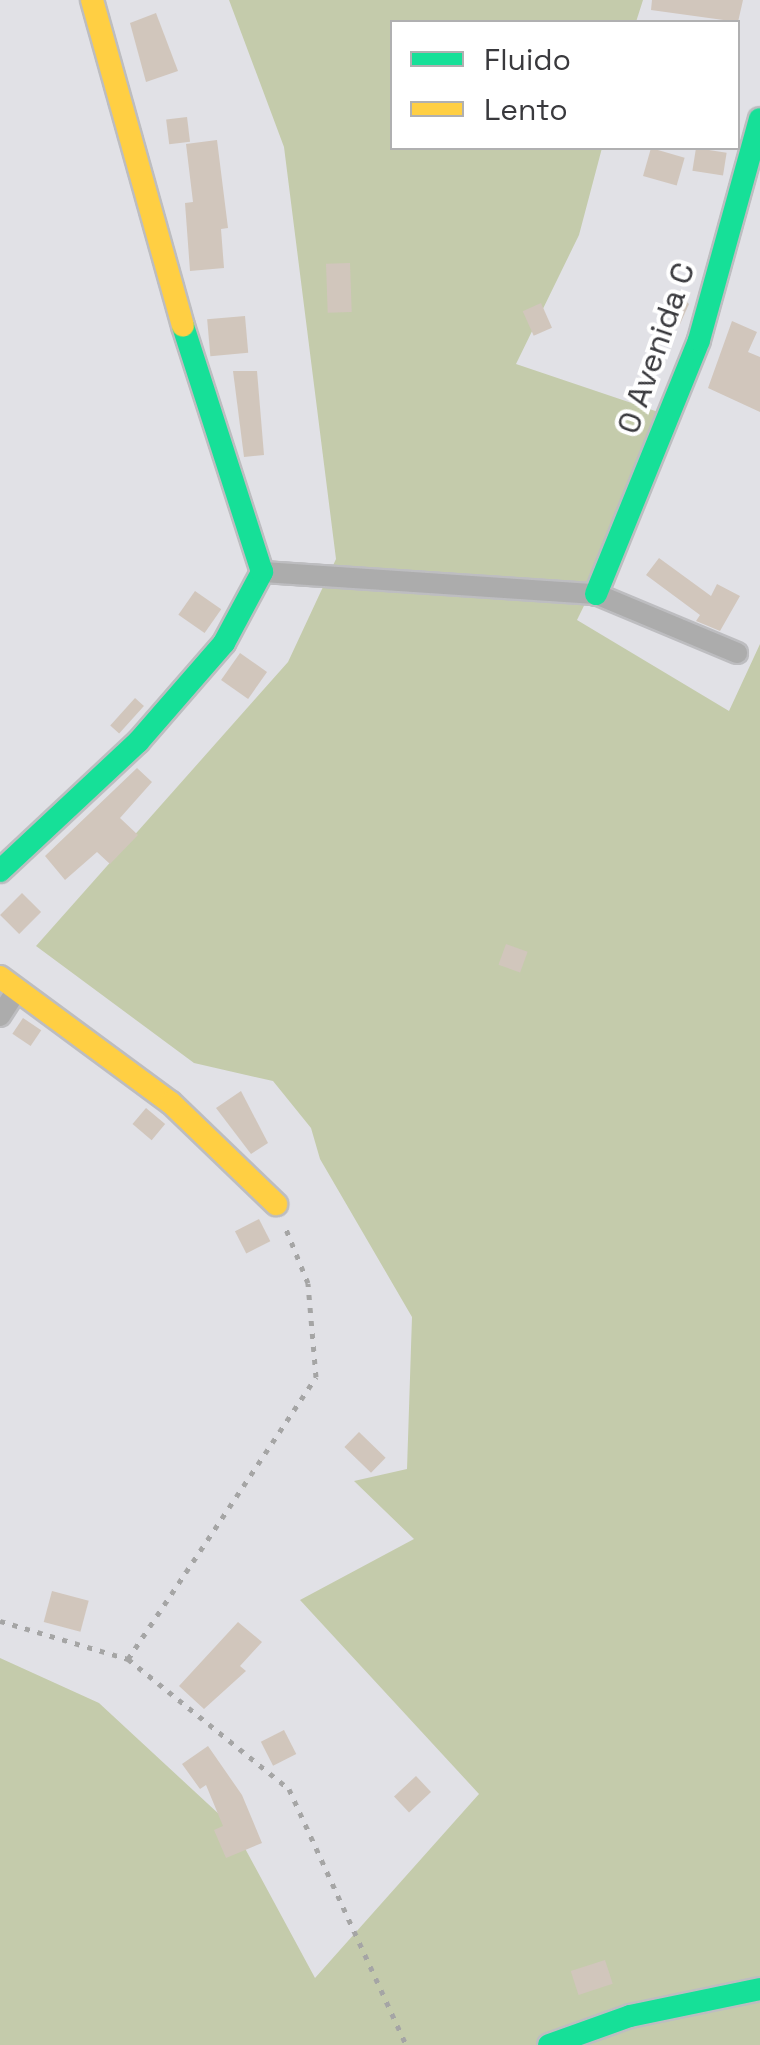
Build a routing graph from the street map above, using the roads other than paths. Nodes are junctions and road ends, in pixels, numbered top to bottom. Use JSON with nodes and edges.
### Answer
{"nodes":[{"id":1,"x":92,"y":0,"type":"edge"},
{"id":2,"x":760,"y":119,"type":"edge"},
{"id":3,"x":262,"y":572,"type":"junction"},
{"id":4,"x":596,"y":594,"type":"junction"},
{"id":5,"x":737,"y":653,"type":"dead end"},
{"id":6,"x":0,"y":871,"type":"edge"},
{"id":7,"x":8,"y":985,"type":"edge"},
{"id":8,"x":0,"y":1016,"type":"edge"},
{"id":9,"x":276,"y":1204,"type":"road end"},
{"id":10,"x":760,"y":1989,"type":"edge"},
{"id":11,"x":549,"y":2045,"type":"edge"}],
"edges":[{"from":1,"to":3,"type":"street"},
{"from":2,"to":4,"type":"street","name":"0 Avenida C"},
{"from":3,"to":4,"type":"street"},
{"from":3,"to":6,"type":"street"},
{"from":4,"to":5,"type":"street"},
{"from":7,"to":8,"type":"street"},
{"from":7,"to":9,"type":"street"},
{"from":10,"to":11,"type":"street"}]}
